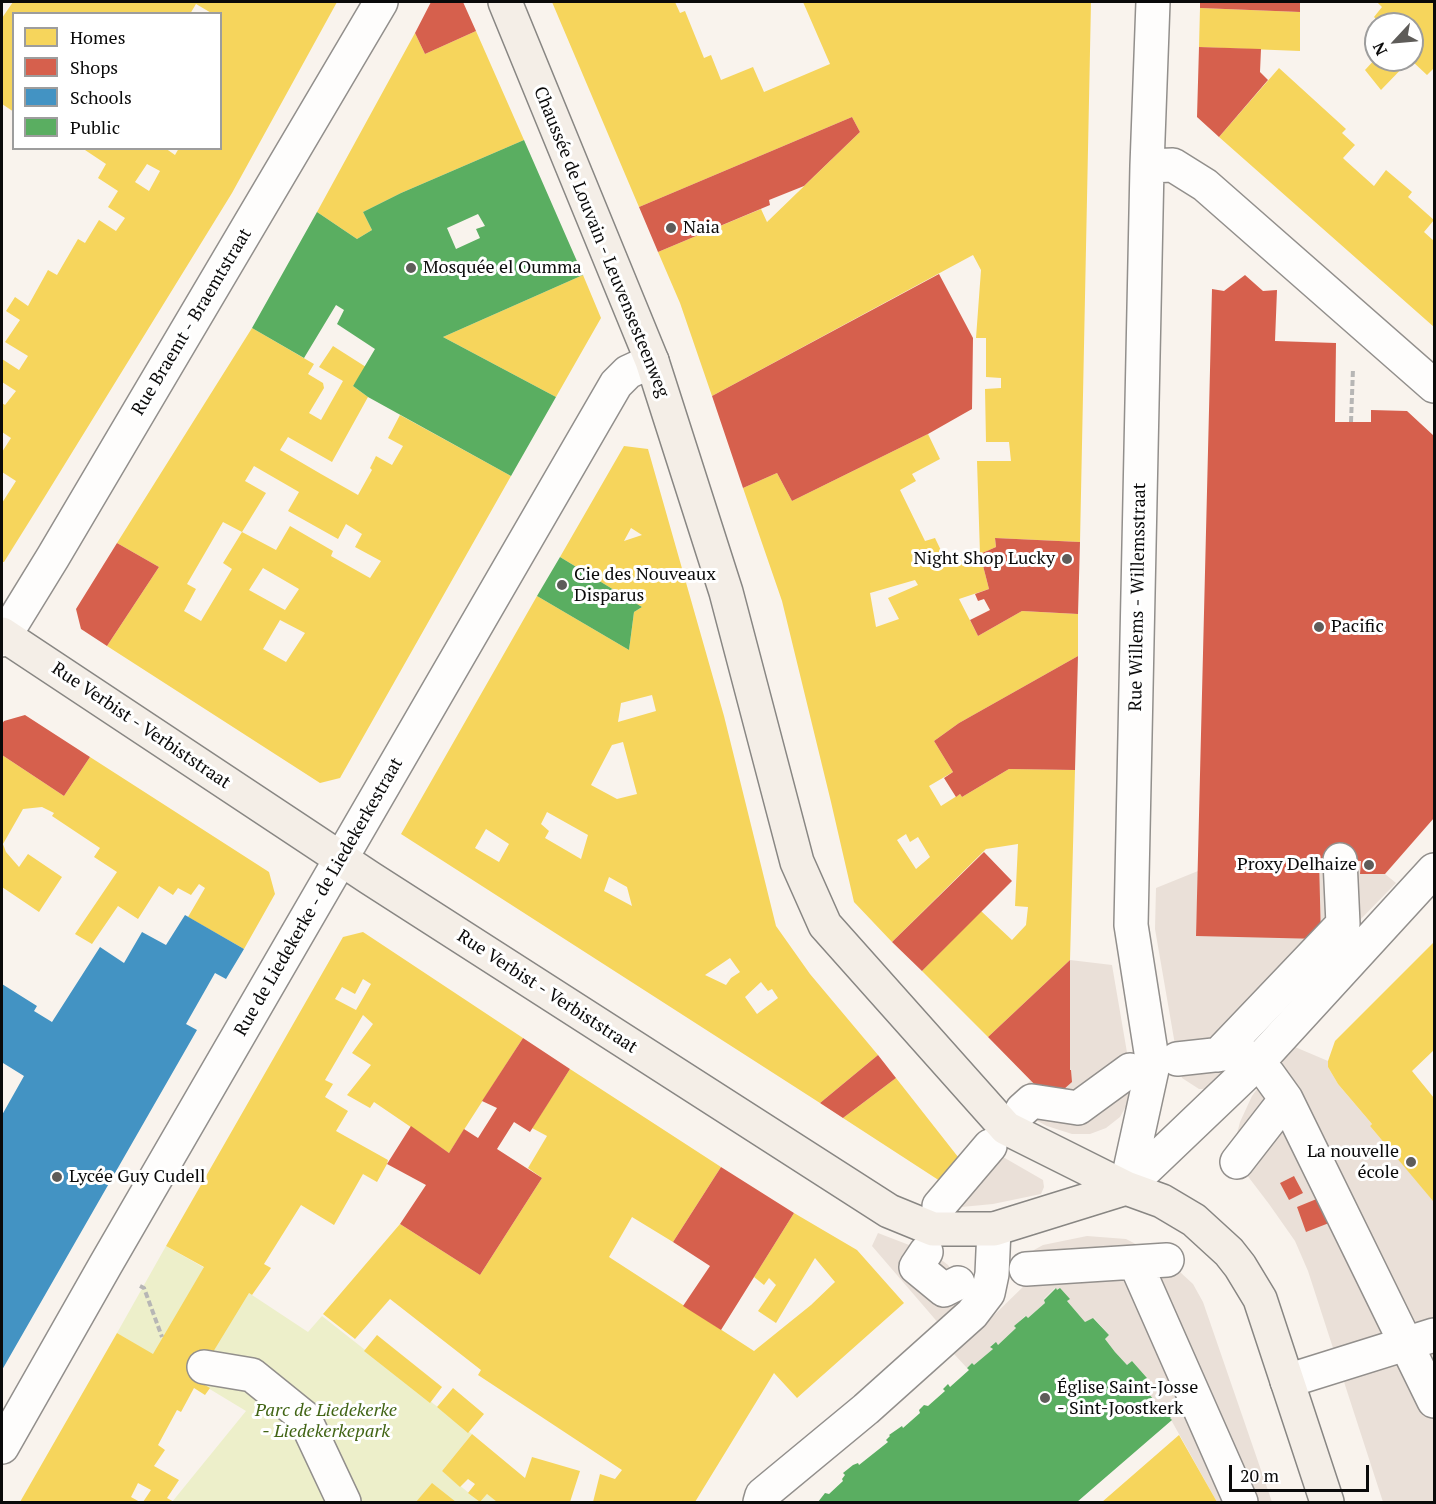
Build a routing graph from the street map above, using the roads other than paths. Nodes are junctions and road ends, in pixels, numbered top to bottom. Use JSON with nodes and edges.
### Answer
{"nodes":[{"id":1,"x":381,"y":2,"type":"edge"},
{"id":2,"x":505,"y":2,"type":"edge"},
{"id":3,"x":1153,"y":2,"type":"edge"},
{"id":4,"x":1147,"y":165,"type":"junction"},
{"id":5,"x":652,"y":361,"type":"junction"},
{"id":6,"x":1434,"y":386,"type":"edge"},
{"id":7,"x":2,"y":637,"type":"edge"},
{"id":8,"x":342,"y":859,"type":"junction"},
{"id":9,"x":1340,"y":860,"type":"dead end"},
{"id":10,"x":1434,"y":870,"type":"edge"},
{"id":11,"x":1177,"y":1059,"type":"dead end"},
{"id":12,"x":1255,"y":1068,"type":"junction"},
{"id":13,"x":1130,"y":1070,"type":"dead end"},
{"id":14,"x":1022,"y":1110,"type":"dead end"},
{"id":15,"x":990,"y":1146,"type":"dead end"},
{"id":16,"x":1237,"y":1162,"type":"dead end"},
{"id":17,"x":1126,"y":1188,"type":"junction"},
{"id":18,"x":939,"y":1206,"type":"dead end"},
{"id":19,"x":994,"y":1229,"type":"junction"},
{"id":20,"x":926,"y":1252,"type":"dead end"},
{"id":21,"x":1167,"y":1260,"type":"dead end"},
{"id":22,"x":1135,"y":1263,"type":"junction"},
{"id":23,"x":1026,"y":1269,"type":"dead end"},
{"id":24,"x":958,"y":1282,"type":"dead end"},
{"id":25,"x":1420,"y":1340,"type":"edge"},
{"id":26,"x":204,"y":1366,"type":"dead end"},
{"id":27,"x":1287,"y":1381,"type":"junction"},
{"id":28,"x":1434,"y":1401,"type":"edge"},
{"id":29,"x":2,"y":1447,"type":"edge"},
{"id":30,"x":344,"y":1503,"type":"edge"},
{"id":31,"x":760,"y":1503,"type":"edge"},
{"id":32,"x":1241,"y":1503,"type":"edge"},
{"id":33,"x":1327,"y":1503,"type":"edge"}],
"edges":[{"from":1,"to":7,"type":"street","name":"Rue Braemt - Braemtstraat"},
{"from":2,"to":5,"type":"main road","name":"Chaussée de Louvain - Leuvensesteenweg"},
{"from":3,"to":4,"type":"street","name":"Rue Willems - Willemsstraat"},
{"from":4,"to":6,"type":"street"},
{"from":4,"to":17,"type":"street","name":"Rue Willems - Willemsstraat"},
{"from":5,"to":8,"type":"street","name":"Rue de Liedekerke - de Liedekerkestraat"},
{"from":5,"to":17,"type":"main road","name":"Chaussée de Louvain - Leuvensesteenweg"},
{"from":7,"to":8,"type":"main road","name":"Rue Verbist - Verbiststraat"},
{"from":8,"to":19,"type":"main road","name":"Rue Verbist - Verbiststraat"},
{"from":8,"to":29,"type":"street","name":"Rue de Liedekerke - de Liedekerkestraat"},
{"from":9,"to":12,"type":"street"},
{"from":10,"to":12,"type":"street"},
{"from":11,"to":12,"type":"street"},
{"from":12,"to":16,"type":"street"},
{"from":12,"to":17,"type":"street"},
{"from":12,"to":25,"type":"street"},
{"from":13,"to":14,"type":"street"},
{"from":15,"to":18,"type":"street"},
{"from":17,"to":19,"type":"main road","name":"Rue Verbist - Verbiststraat"},
{"from":17,"to":27,"type":"main road","name":"Chaussée de Louvain - Leuvensesteenweg"},
{"from":19,"to":31,"type":"street"},
{"from":20,"to":24,"type":"street"},
{"from":21,"to":22,"type":"street"},
{"from":22,"to":23,"type":"street"},
{"from":22,"to":32,"type":"street"},
{"from":25,"to":27,"type":"street"},
{"from":25,"to":28,"type":"street"},
{"from":26,"to":30,"type":"street"},
{"from":27,"to":33,"type":"main road","name":"Chaussée de Louvain - Leuvensesteenweg"}]}
